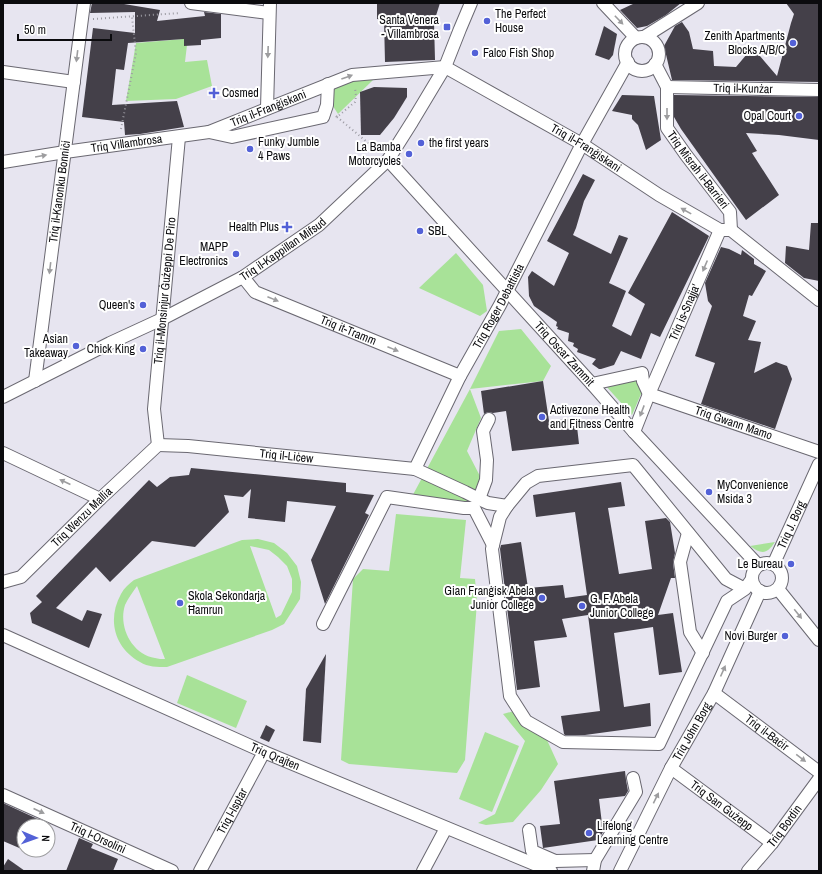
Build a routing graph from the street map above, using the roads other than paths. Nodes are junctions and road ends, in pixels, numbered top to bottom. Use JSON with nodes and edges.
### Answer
{"nodes":[{"id":1,"x":84,"y":3,"type":"edge"},
{"id":2,"x":191,"y":3,"type":"edge"},
{"id":3,"x":472,"y":3,"type":"edge"},
{"id":4,"x":602,"y":3,"type":"edge"},
{"id":5,"x":698,"y":3,"type":"edge"},
{"id":6,"x":270,"y":8,"type":"edge"},
{"id":7,"x":674,"y":17,"type":"junction"},
{"id":8,"x":640,"y":37,"type":"junction"},
{"id":9,"x":655,"y":43,"type":"junction"},
{"id":10,"x":628,"y":62,"type":"junction"},
{"id":11,"x":655,"y":64,"type":"junction"},
{"id":12,"x":445,"y":67,"type":"junction"},
{"id":13,"x":3,"y":72,"type":"edge"},
{"id":14,"x":74,"y":82,"type":"junction"},
{"id":15,"x":328,"y":84,"type":"junction"},
{"id":16,"x":667,"y":88,"type":"junction"},
{"id":17,"x":819,"y":90,"type":"edge"},
{"id":18,"x":267,"y":108,"type":"junction"},
{"id":19,"x":209,"y":132,"type":"junction"},
{"id":20,"x":179,"y":137,"type":"junction"},
{"id":21,"x":582,"y":144,"type":"junction"},
{"id":22,"x":65,"y":152,"type":"junction"},
{"id":23,"x":388,"y":160,"type":"junction"},
{"id":24,"x":3,"y":162,"type":"edge"},
{"id":25,"x":726,"y":230,"type":"junction"},
{"id":26,"x":243,"y":277,"type":"junction"},
{"id":27,"x":507,"y":291,"type":"junction"},
{"id":28,"x":819,"y":300,"type":"edge"},
{"id":29,"x":162,"y":319,"type":"junction"},
{"id":30,"x":460,"y":376,"type":"junction"},
{"id":31,"x":35,"y":381,"type":"junction"},
{"id":32,"x":592,"y":384,"type":"junction"},
{"id":33,"x":649,"y":394,"type":"junction"},
{"id":34,"x":3,"y":397,"type":"edge"},
{"id":35,"x":489,"y":419,"type":"dead end"},
{"id":36,"x":634,"y":432,"type":"junction"},
{"id":37,"x":158,"y":445,"type":"junction"},
{"id":38,"x":819,"y":452,"type":"edge"},
{"id":39,"x":3,"y":453,"type":"edge"},
{"id":40,"x":819,"y":464,"type":"edge"},
{"id":41,"x":415,"y":469,"type":"junction"},
{"id":42,"x":100,"y":498,"type":"junction"},
{"id":43,"x":477,"y":504,"type":"junction"},
{"id":44,"x":506,"y":506,"type":"junction"},
{"id":45,"x":688,"y":533,"type":"junction"},
{"id":46,"x":493,"y":545,"type":"junction"},
{"id":47,"x":774,"y":563,"type":"junction"},
{"id":48,"x":758,"y":565,"type":"junction"},
{"id":49,"x":3,"y":582,"type":"edge"},
{"id":50,"x":748,"y":584,"type":"junction"},
{"id":51,"x":778,"y":589,"type":"junction"},
{"id":52,"x":760,"y":591,"type":"junction"},
{"id":53,"x":323,"y":624,"type":"dead end"},
{"id":54,"x":3,"y":635,"type":"edge"},
{"id":55,"x":819,"y":640,"type":"edge"},
{"id":56,"x":702,"y":653,"type":"junction"},
{"id":57,"x":714,"y":693,"type":"junction"},
{"id":58,"x":264,"y":752,"type":"junction"},
{"id":59,"x":671,"y":768,"type":"junction"},
{"id":60,"x":819,"y":772,"type":"edge"},
{"id":61,"x":633,"y":778,"type":"dead end"},
{"id":62,"x":819,"y":779,"type":"edge"},
{"id":63,"x":3,"y":795,"type":"edge"},
{"id":64,"x":446,"y":828,"type":"junction"},
{"id":65,"x":529,"y":830,"type":"dead end"},
{"id":66,"x":772,"y":843,"type":"junction"},
{"id":67,"x":594,"y":866,"type":"edge"},
{"id":68,"x":172,"y":871,"type":"edge"},
{"id":69,"x":200,"y":871,"type":"edge"},
{"id":70,"x":423,"y":871,"type":"edge"},
{"id":71,"x":551,"y":871,"type":"edge"},
{"id":72,"x":620,"y":871,"type":"edge"},
{"id":73,"x":748,"y":871,"type":"edge"}],
"edges":[{"from":1,"to":14,"type":"street","name":"Triq il-Kanonku Bonniċi","one_way":true},
{"from":2,"to":6,"type":"street"},
{"from":3,"to":12,"type":"street","name":"Triq il-Kappillan Mifsud"},
{"from":4,"to":8,"type":"street","one_way":true},
{"from":5,"to":7,"type":"street"},
{"from":6,"to":18,"type":"street","one_way":true},
{"from":7,"to":8,"type":"street"},
{"from":7,"to":9,"type":"street"},
{"from":8,"to":9,"type":"street"},
{"from":8,"to":10,"type":"street"},
{"from":9,"to":11,"type":"street"},
{"from":10,"to":11,"type":"street"},
{"from":10,"to":21,"type":"street"},
{"from":11,"to":16,"type":"street","name":"Triq Misraħ il-Barrieri"},
{"from":15,"to":12,"type":"street","name":"Triq il-Franġiskani","one_way":true},
{"from":12,"to":21,"type":"street","name":"Triq il-Franġiskani"},
{"from":12,"to":23,"type":"street","name":"Triq il-Kappillan Mifsud"},
{"from":13,"to":14,"type":"street"},
{"from":14,"to":22,"type":"street","name":"Triq il-Kanonku Bonniċi"},
{"from":15,"to":18,"type":"street","name":"Triq il-Franġiskani"},
{"from":15,"to":19,"type":"street","name":"Triq il-Franġiskani"},
{"from":16,"to":17,"type":"street","name":"Triq il-Kunżar"},
{"from":16,"to":25,"type":"street","name":"Triq Misraħ il-Barrieri","one_way":true},
{"from":18,"to":19,"type":"street","name":"Triq il-Franġiskani"},
{"from":19,"to":20,"type":"street","name":"Triq il-Franġiskani"},
{"from":20,"to":22,"type":"street","name":"Triq Villambrosa"},
{"from":20,"to":29,"type":"street","name":"Triq il-Monsinjur Ġużeppi De Piro"},
{"from":25,"to":21,"type":"street","name":"Triq il-Franġiskani","one_way":true},
{"from":21,"to":27,"type":"street","name":"Triq Roger Debattista"},
{"from":24,"to":22,"type":"street","name":"Triq Villambrosa","one_way":true},
{"from":22,"to":31,"type":"street","name":"Triq il-Kanonku Bonniċi","one_way":true},
{"from":23,"to":26,"type":"street","name":"Triq il-Kappillan Mifsud"},
{"from":23,"to":27,"type":"street","name":"Triq Oscar Zammit"},
{"from":25,"to":28,"type":"street","name":"Triq il-Franġiskani"},
{"from":25,"to":33,"type":"street","name":"Triq is-Snajja'","one_way":true},
{"from":26,"to":29,"type":"street","name":"Triq il-Kappillan Mifsud"},
{"from":26,"to":30,"type":"street","name":"Triq it-Tramm","one_way":true},
{"from":27,"to":30,"type":"street","name":"Triq Roger Debattista"},
{"from":27,"to":32,"type":"street","name":"Triq Oscar Zammit"},
{"from":29,"to":31,"type":"street","name":"Triq il-Kappillan Mifsud"},
{"from":29,"to":37,"type":"street","name":"Triq il-Monsinjur Ġużeppi De Piro"},
{"from":30,"to":41,"type":"street","name":"Triq Roger Debattista"},
{"from":31,"to":34,"type":"street","name":"Triq il-Kappillan Mifsud"},
{"from":32,"to":33,"type":"street"},
{"from":32,"to":36,"type":"street","name":"Triq Oscar Zammit"},
{"from":33,"to":36,"type":"street","name":"Triq is-Snajja'","one_way":true},
{"from":33,"to":38,"type":"street","name":"Triq Ġwann Mamo"},
{"from":35,"to":43,"type":"street"},
{"from":36,"to":48,"type":"street","name":"Triq Oscar Zammit"},
{"from":37,"to":41,"type":"street","name":"Triq il-Liċew"},
{"from":37,"to":42,"type":"street","name":"Triq Wenzu Mallia"},
{"from":42,"to":39,"type":"street","one_way":true},
{"from":40,"to":47,"type":"street","name":"Triq J. Borg"},
{"from":41,"to":43,"type":"street","name":"Triq il-Liċew"},
{"from":42,"to":49,"type":"street","name":"Triq Wenzu Mallia"},
{"from":43,"to":44,"type":"street"},
{"from":43,"to":46,"type":"street"},
{"from":43,"to":53,"type":"street"},
{"from":44,"to":45,"type":"street"},
{"from":44,"to":46,"type":"street"},
{"from":45,"to":50,"type":"street"},
{"from":45,"to":56,"type":"street"},
{"from":46,"to":56,"type":"street"},
{"from":47,"to":48,"type":"street"},
{"from":47,"to":51,"type":"street"},
{"from":48,"to":50,"type":"street"},
{"from":50,"to":52,"type":"street"},
{"from":50,"to":56,"type":"street"},
{"from":51,"to":52,"type":"street"},
{"from":51,"to":55,"type":"street","one_way":true},
{"from":57,"to":52,"type":"street","name":"Triq John Borg","one_way":true},
{"from":54,"to":58,"type":"street","name":"Triq Qrajten"},
{"from":57,"to":59,"type":"street","name":"Triq John Borg"},
{"from":57,"to":60,"type":"street","name":"Triq il-Baċir","one_way":true},
{"from":58,"to":64,"type":"street","name":"Triq Qrajten"},
{"from":58,"to":69,"type":"street","name":"Triq l-Isptar"},
{"from":59,"to":66,"type":"street","name":"Triq San Ġużepp"},
{"from":72,"to":59,"type":"street","name":"Triq John Borg","one_way":true},
{"from":61,"to":67,"type":"street"},
{"from":62,"to":66,"type":"street","name":"Triq Bordin"},
{"from":63,"to":68,"type":"street","name":"Triq l-Orsolini","one_way":true},
{"from":64,"to":70,"type":"street"},
{"from":64,"to":71,"type":"street","name":"Triq Qrajten"},
{"from":65,"to":67,"type":"street"},
{"from":66,"to":73,"type":"street","name":"Triq Bordin"}]}
